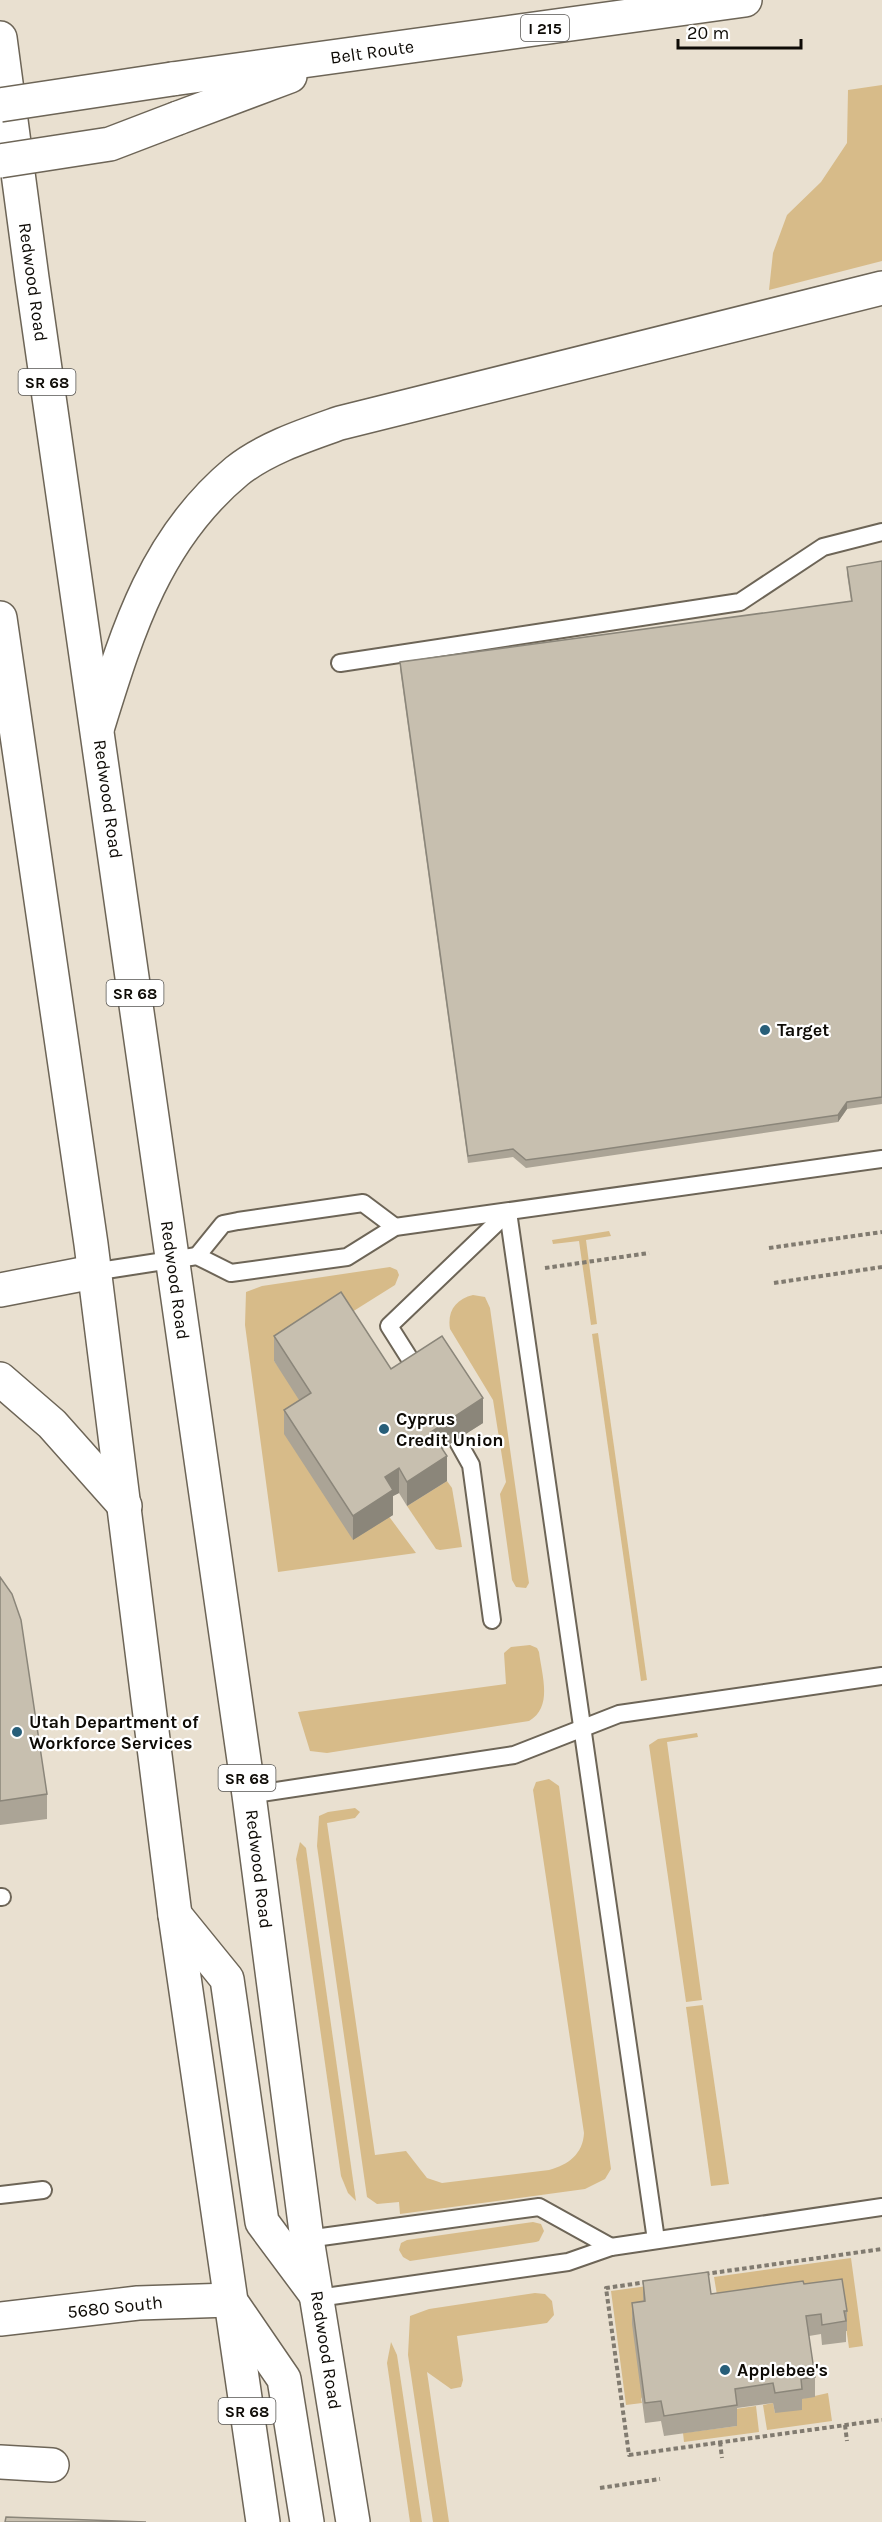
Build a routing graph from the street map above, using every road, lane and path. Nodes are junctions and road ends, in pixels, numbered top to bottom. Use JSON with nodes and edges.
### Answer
{"nodes":[{"id":1,"x":745,"y":0,"type":"edge"},
{"id":2,"x":0,"y":38,"type":"edge"},
{"id":3,"x":345,"y":56,"type":"junction"},
{"id":4,"x":0,"y":105,"type":"edge"},
{"id":5,"x":0,"y":161,"type":"edge"},
{"id":6,"x":882,"y":288,"type":"edge"},
{"id":7,"x":882,"y":532,"type":"edge"},
{"id":8,"x":0,"y":618,"type":"edge"},
{"id":9,"x":340,"y":663,"type":"dead end"},
{"id":10,"x":98,"y":726,"type":"junction"},
{"id":11,"x":882,"y":1159,"type":"edge"},
{"id":12,"x":508,"y":1212,"type":"junction"},
{"id":13,"x":395,"y":1227,"type":"junction"},
{"id":14,"x":882,"y":1232,"type":"edge"},
{"id":15,"x":769,"y":1248,"type":"dead end"},
{"id":16,"x":649,"y":1253,"type":"dead end"},
{"id":17,"x":184,"y":1258,"type":"junction"},
{"id":18,"x":882,"y":1267,"type":"edge"},
{"id":19,"x":93,"y":1272,"type":"junction"},
{"id":20,"x":517,"y":1272,"type":"junction"},
{"id":21,"x":774,"y":1283,"type":"dead end"},
{"id":22,"x":0,"y":1290,"type":"edge"},
{"id":23,"x":420,"y":1375,"type":"edge"},
{"id":24,"x":0,"y":1379,"type":"edge"},
{"id":25,"x":457,"y":1440,"type":"edge"},
{"id":26,"x":125,"y":1506,"type":"junction"},
{"id":27,"x":492,"y":1620,"type":"dead end"},
{"id":28,"x":882,"y":1676,"type":"edge"},
{"id":29,"x":582,"y":1729,"type":"junction"},
{"id":30,"x":249,"y":1795,"type":"junction"},
{"id":31,"x":175,"y":1915,"type":"junction"},
{"id":32,"x":43,"y":2190,"type":"dead end"},
{"id":33,"x":0,"y":2195,"type":"edge"},
{"id":34,"x":882,"y":2206,"type":"edge"},
{"id":35,"x":307,"y":2239,"type":"junction"},
{"id":36,"x":657,"y":2240,"type":"junction"},
{"id":37,"x":611,"y":2247,"type":"junction"},
{"id":38,"x":882,"y":2248,"type":"edge"},
{"id":39,"x":698,"y":2275,"type":"edge"},
{"id":40,"x":652,"y":2281,"type":"edge"},
{"id":41,"x":318,"y":2298,"type":"junction"},
{"id":42,"x":230,"y":2300,"type":"junction"},
{"id":43,"x":0,"y":2319,"type":"edge"},
{"id":44,"x":882,"y":2420,"type":"edge"},
{"id":45,"x":845,"y":2426,"type":"junction"},
{"id":46,"x":848,"y":2441,"type":"dead end"},
{"id":47,"x":720,"y":2442,"type":"junction"},
{"id":48,"x":722,"y":2458,"type":"dead end"},
{"id":49,"x":0,"y":2462,"type":"edge"},
{"id":50,"x":52,"y":2465,"type":"dead end"},
{"id":51,"x":660,"y":2479,"type":"dead end"},
{"id":52,"x":600,"y":2488,"type":"dead end"},
{"id":53,"x":263,"y":2522,"type":"edge"},
{"id":54,"x":307,"y":2522,"type":"edge"},
{"id":55,"x":353,"y":2522,"type":"edge"}],
"edges":[{"from":1,"to":3,"type":"main road","name":"Belt Route","number":"I 215"},
{"from":2,"to":10,"type":"main road","name":"Redwood Road","number":"SR 68"},
{"from":3,"to":4,"type":"main road","name":"Belt Route","number":"I 215","bridge":true},
{"from":3,"to":5,"type":"main road","bridge":true},
{"from":6,"to":10,"type":"main road"},
{"from":7,"to":9,"type":"lane"},
{"from":8,"to":19,"type":"main road","number":"SR 68"},
{"from":10,"to":17,"type":"main road","name":"Redwood Road","number":"SR 68"},
{"from":11,"to":12,"type":"lane"},
{"from":12,"to":13,"type":"lane"},
{"from":12,"to":20,"type":"lane"},
{"from":12,"to":23,"type":"lane"},
{"from":13,"to":17,"type":"lane"},
{"from":13,"to":17,"type":"lane"},
{"from":14,"to":15,"type":"path"},
{"from":16,"to":20,"type":"path"},
{"from":17,"to":19,"type":"lane"},
{"from":17,"to":30,"type":"main road","name":"Redwood Road","number":"SR 68"},
{"from":18,"to":21,"type":"path"},
{"from":19,"to":22,"type":"main road"},
{"from":19,"to":26,"type":"main road","number":"SR 68"},
{"from":20,"to":29,"type":"lane"},
{"from":24,"to":26,"type":"main road"},
{"from":25,"to":27,"type":"lane"},
{"from":26,"to":31,"type":"main road","number":"SR 68"},
{"from":28,"to":29,"type":"lane"},
{"from":29,"to":30,"type":"lane"},
{"from":29,"to":36,"type":"lane"},
{"from":30,"to":35,"type":"main road","name":"Redwood Road","number":"SR 68"},
{"from":31,"to":41,"type":"main road"},
{"from":31,"to":42,"type":"main road","number":"SR 68"},
{"from":32,"to":33,"type":"lane"},
{"from":34,"to":36,"type":"lane"},
{"from":35,"to":37,"type":"lane"},
{"from":35,"to":41,"type":"main road","name":"Redwood Road","number":"SR 68"},
{"from":36,"to":37,"type":"lane"},
{"from":37,"to":41,"type":"lane"},
{"from":38,"to":39,"type":"path"},
{"from":40,"to":47,"type":"path"},
{"from":41,"to":55,"type":"main road","name":"Redwood Road","number":"SR 68"},
{"from":42,"to":43,"type":"main road","name":"5680 South"},
{"from":42,"to":53,"type":"main road","number":"SR 68"},
{"from":42,"to":54,"type":"main road"},
{"from":44,"to":45,"type":"path"},
{"from":45,"to":46,"type":"path"},
{"from":45,"to":47,"type":"path"},
{"from":47,"to":48,"type":"path"},
{"from":49,"to":50,"type":"main road"},
{"from":51,"to":52,"type":"path"}]}
